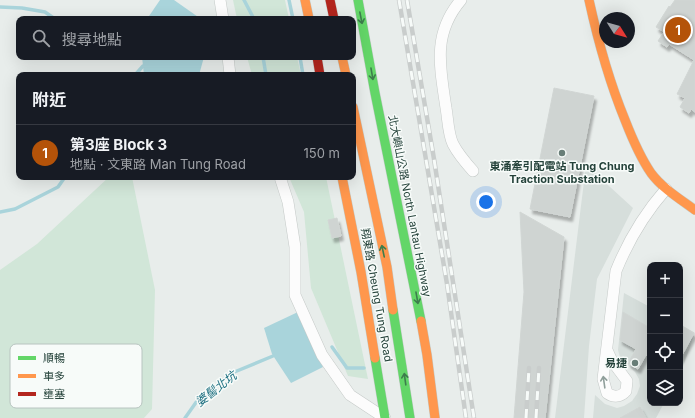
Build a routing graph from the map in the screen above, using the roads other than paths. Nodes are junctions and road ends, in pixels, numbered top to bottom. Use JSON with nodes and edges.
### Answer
{"nodes":[{"id":1,"x":220,"y":0,"type":"edge"},
{"id":2,"x":305,"y":0,"type":"edge"},
{"id":3,"x":330,"y":0,"type":"edge"},
{"id":4,"x":358,"y":0,"type":"edge"},
{"id":5,"x":461,"y":0,"type":"edge"},
{"id":6,"x":589,"y":0,"type":"edge"},
{"id":7,"x":223,"y":16,"type":"edge"},
{"id":8,"x":308,"y":16,"type":"edge"},
{"id":9,"x":333,"y":16,"type":"edge"},
{"id":10,"x":228,"y":60,"type":"edge"},
{"id":11,"x":318,"y":60,"type":"edge"},
{"id":12,"x":343,"y":60,"type":"edge"},
{"id":13,"x":230,"y":72,"type":"edge"},
{"id":14,"x":320,"y":72,"type":"edge"},
{"id":15,"x":345,"y":72,"type":"edge"},
{"id":16,"x":356,"y":121,"type":"edge"},
{"id":17,"x":473,"y":171,"type":"dead end"},
{"id":18,"x":281,"y":180,"type":"edge"},
{"id":19,"x":343,"y":180,"type":"edge"},
{"id":20,"x":666,"y":189,"type":"junction"},
{"id":21,"x":695,"y":210,"type":"edge"},
{"id":22,"x":607,"y":350,"type":"dead end"},
{"id":23,"x":385,"y":418,"type":"edge"},
{"id":24,"x":410,"y":418,"type":"edge"},
{"id":25,"x":435,"y":418,"type":"edge"}],
"edges":[{"from":1,"to":7,"type":"street"},
{"from":2,"to":8,"type":"main road"},
{"from":3,"to":9,"type":"main road"},
{"from":4,"to":25,"type":"main road","name":"北大嶼山公路 North Lantau Highway","one_way":true},
{"from":5,"to":17,"type":"street"},
{"from":6,"to":20,"type":"main road"},
{"from":10,"to":13,"type":"street"},
{"from":11,"to":14,"type":"main road"},
{"from":12,"to":15,"type":"main road"},
{"from":24,"to":16,"type":"main road","one_way":true},
{"from":18,"to":23,"type":"street"},
{"from":19,"to":23,"type":"main road","name":"翔東路 Cheung Tung Road"},
{"from":20,"to":21,"type":"main road"},
{"from":20,"to":22,"type":"street"}]}
